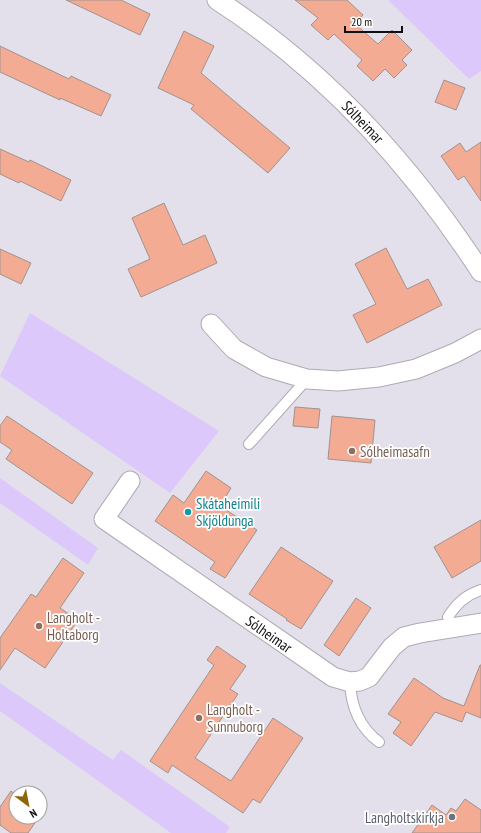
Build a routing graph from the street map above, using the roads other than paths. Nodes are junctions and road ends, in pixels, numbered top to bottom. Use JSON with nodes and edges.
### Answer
{"nodes":[{"id":1,"x":217,"y":0,"type":"edge"},
{"id":2,"x":481,"y":272,"type":"edge"},
{"id":3,"x":211,"y":324,"type":"dead end"},
{"id":4,"x":481,"y":339,"type":"edge"},
{"id":5,"x":308,"y":380,"type":"junction"},
{"id":6,"x":249,"y":444,"type":"dead end"},
{"id":7,"x":130,"y":481,"type":"dead end"},
{"id":8,"x":481,"y":590,"type":"edge"},
{"id":9,"x":448,"y":616,"type":"dead end"},
{"id":10,"x":481,"y":623,"type":"edge"},
{"id":11,"x":350,"y":682,"type":"junction"},
{"id":12,"x":379,"y":742,"type":"dead end"}],
"edges":[{"from":1,"to":2,"type":"street","name":"Sólheimar"},
{"from":3,"to":5,"type":"street"},
{"from":4,"to":5,"type":"street"},
{"from":5,"to":6,"type":"lane"},
{"from":7,"to":11,"type":"street","name":"Sólheimar"},
{"from":8,"to":9,"type":"lane"},
{"from":10,"to":11,"type":"street"},
{"from":11,"to":12,"type":"lane"}]}
